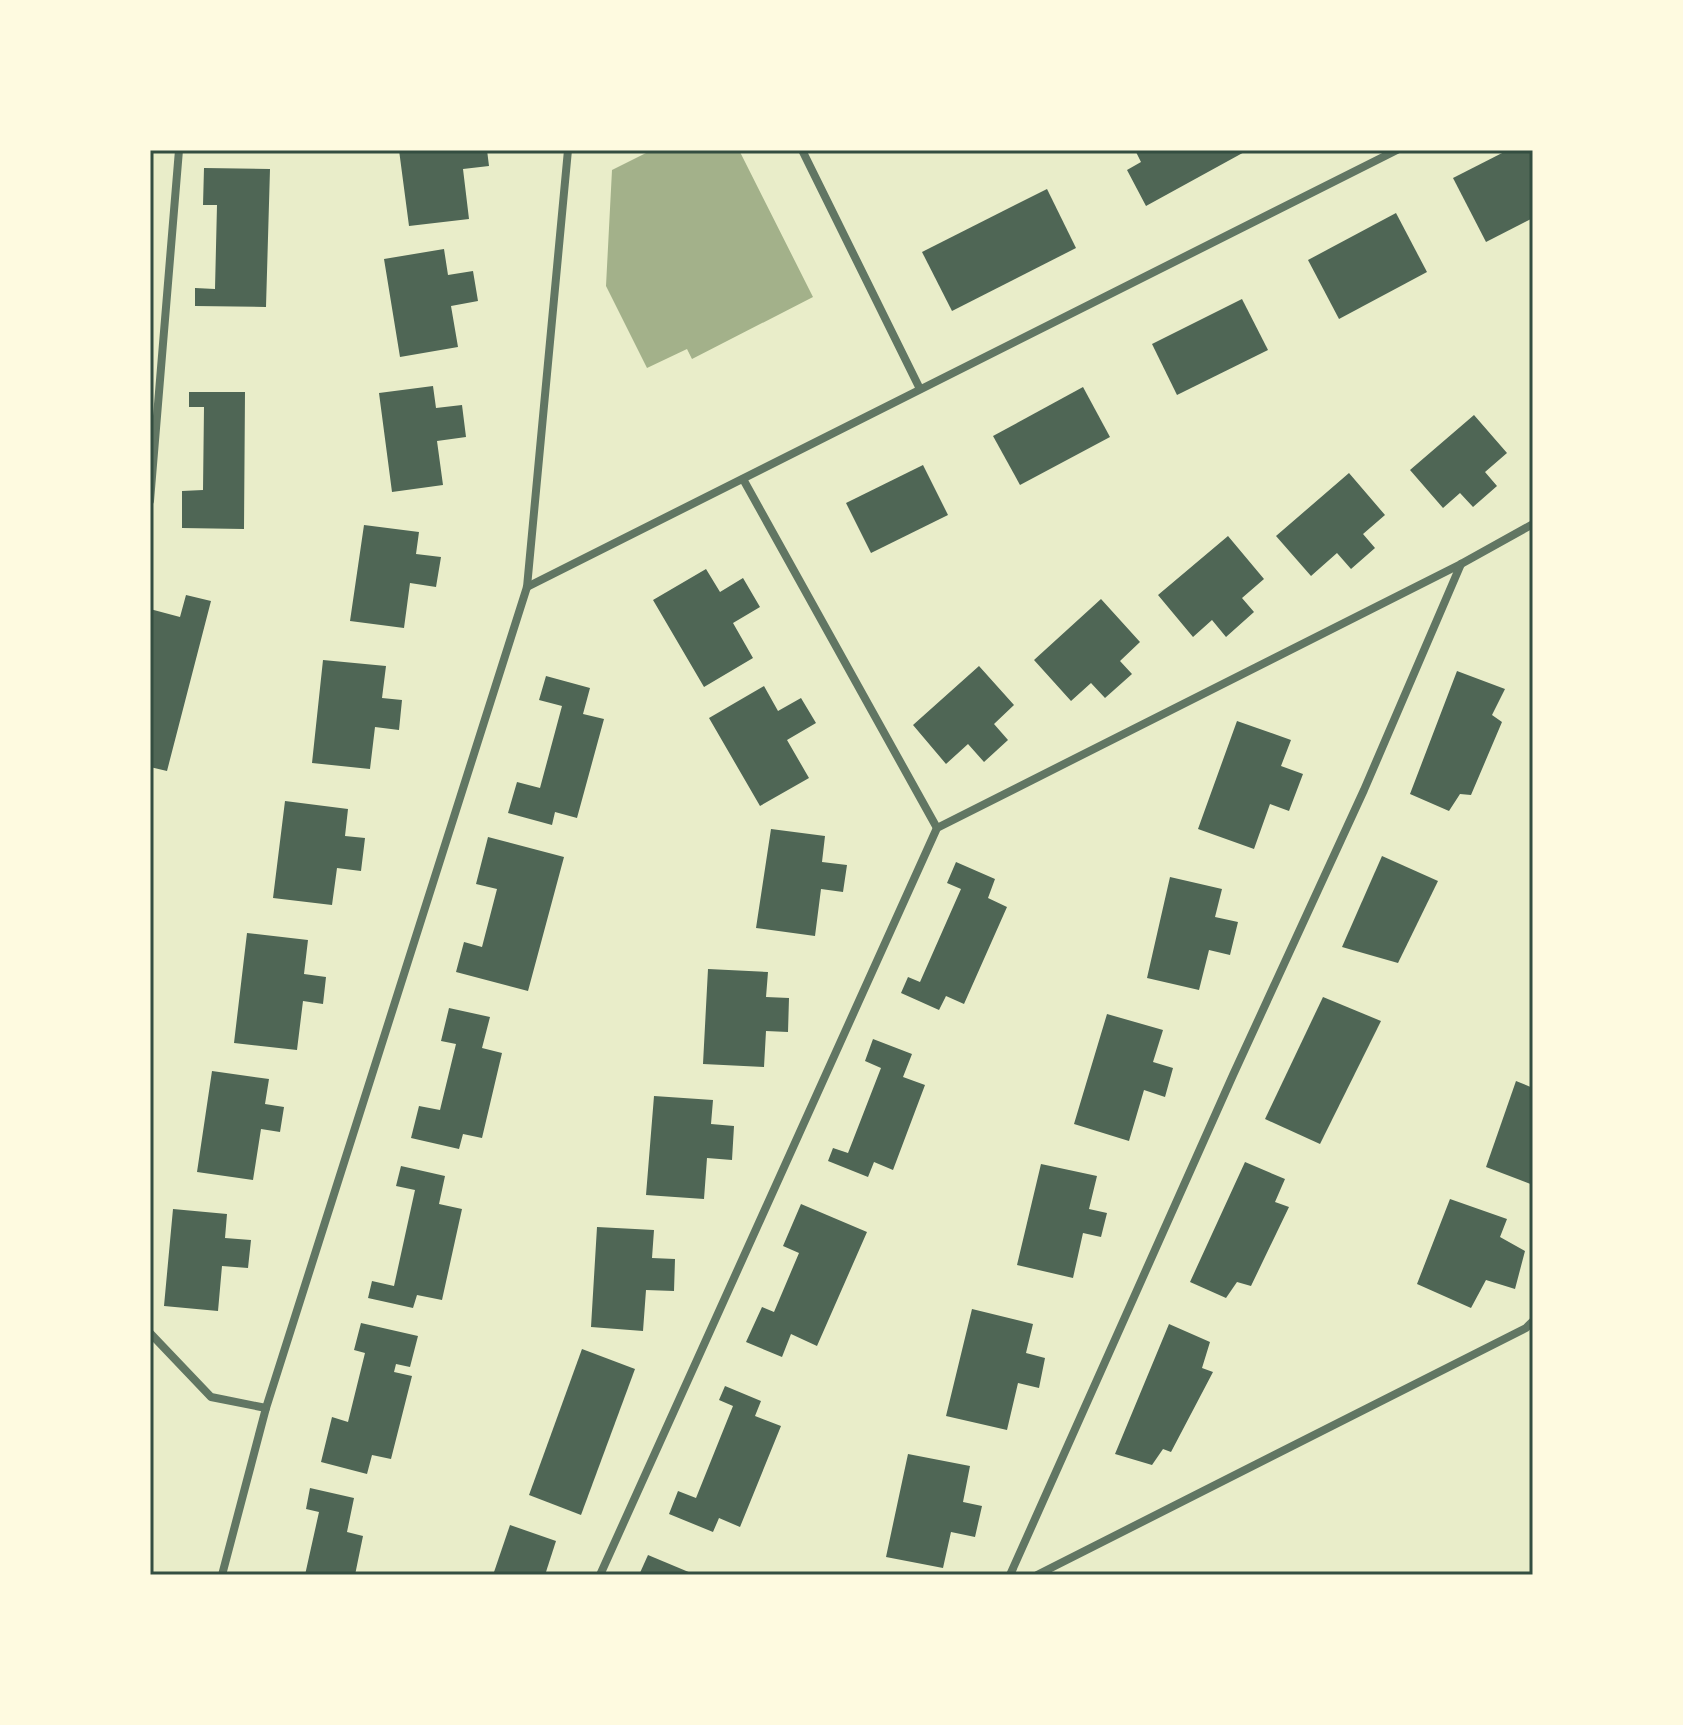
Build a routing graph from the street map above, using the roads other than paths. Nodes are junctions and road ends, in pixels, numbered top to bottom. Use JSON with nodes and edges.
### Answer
{"nodes":[{"id":1,"x":179,"y":150,"type":"edge"},
{"id":2,"x":568,"y":150,"type":"edge"},
{"id":3,"x":802,"y":150,"type":"edge"},
{"id":4,"x":1397,"y":150,"type":"edge"},
{"id":5,"x":920,"y":389,"type":"junction"},
{"id":6,"x":743,"y":479,"type":"junction"},
{"id":7,"x":150,"y":501,"type":"edge"},
{"id":8,"x":1533,"y":524,"type":"edge"},
{"id":9,"x":1461,"y":564,"type":"junction"},
{"id":10,"x":527,"y":587,"type":"junction"},
{"id":11,"x":937,"y":828,"type":"junction"},
{"id":12,"x":1533,"y":1321,"type":"edge"},
{"id":13,"x":150,"y":1333,"type":"edge"},
{"id":14,"x":266,"y":1408,"type":"junction"},
{"id":15,"x":222,"y":1575,"type":"edge"},
{"id":16,"x":600,"y":1575,"type":"edge"},
{"id":17,"x":1010,"y":1575,"type":"edge"},
{"id":18,"x":1037,"y":1575,"type":"edge"}],
"edges":[{"from":1,"to":7,"type":"street"},
{"from":2,"to":10,"type":"street"},
{"from":3,"to":5,"type":"street"},
{"from":4,"to":5,"type":"street"},
{"from":5,"to":6,"type":"street"},
{"from":6,"to":10,"type":"street"},
{"from":6,"to":11,"type":"street"},
{"from":8,"to":9,"type":"street"},
{"from":9,"to":11,"type":"street"},
{"from":9,"to":17,"type":"street"},
{"from":10,"to":14,"type":"street"},
{"from":11,"to":16,"type":"street"},
{"from":12,"to":18,"type":"street"},
{"from":13,"to":14,"type":"street"},
{"from":14,"to":15,"type":"street"}]}
